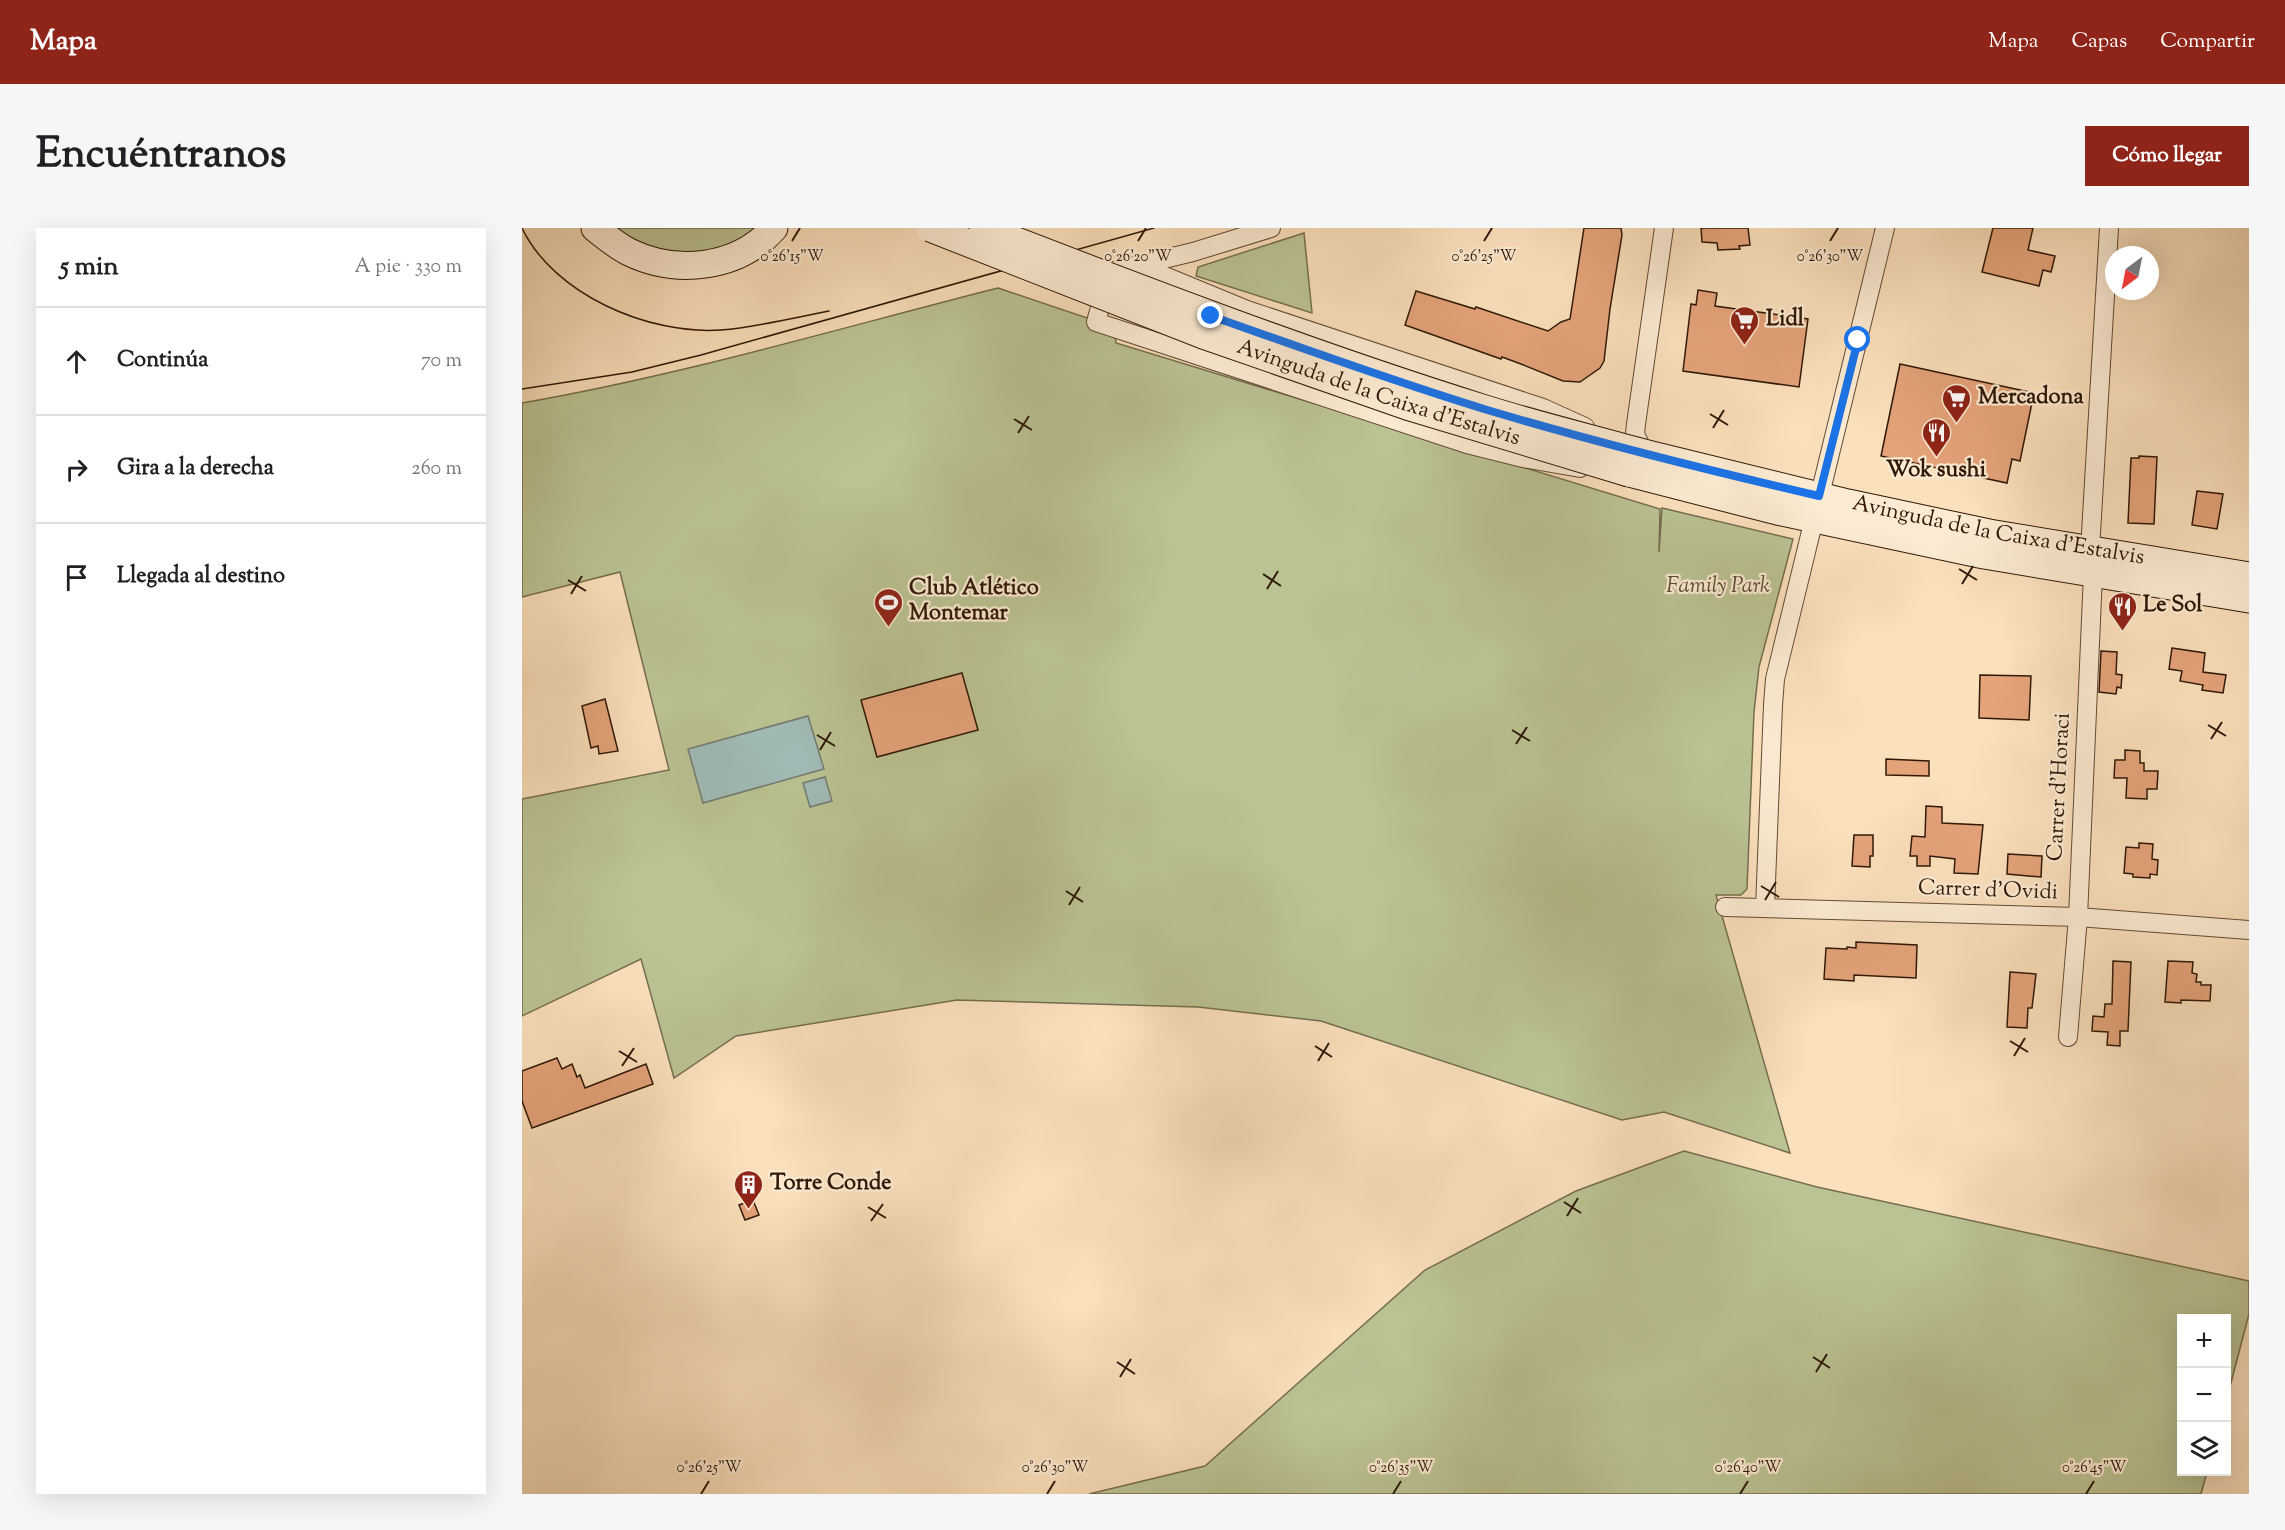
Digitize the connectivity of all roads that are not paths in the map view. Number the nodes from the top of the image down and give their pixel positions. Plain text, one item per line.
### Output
1 (595, 228) edge
2 (930, 228) edge
3 (983, 228) edge
4 (1271, 228) edge
5 (1664, 228) edge
6 (1885, 228) edge
7 (2109, 228) edge
8 (775, 231) edge
9 (1172, 257) junction
10 (1138, 265) junction
11 (1170, 279) junction
12 (1636, 463) junction
13 (1817, 508) junction
14 (2091, 562) junction
15 (2249, 576) edge
16 (2249, 599) edge
17 (1725, 907) dead end
18 (1765, 908) junction
19 (2078, 917) junction
20 (2249, 930) edge
21 (2068, 1037) dead end

1 - 8 main road
2 - 12 main road, Avinguda de la Caixa d'Estalvis, bridge
3 - 12 main road, Avinguda de la Caixa d'Estalvis, bridge
4 - 9 street
5 - 12 street
6 - 13 street
7 - 14 street, Carrer d'Horaci
9 - 10 street
9 - 11 street
10 - 11 street, Avinguda de la Caixa d'Estalvis
10 - 12 street, Avinguda de la Caixa d'Estalvis
11 - 12 street, Avinguda de la Caixa d'Estalvis
12 - 13 main road, Avinguda de la Caixa d'Estalvis
13 - 14 main road, Avinguda de la Caixa d'Estalvis
13 - 18 street
14 - 15 main road, Avinguda de la Caixa d'Estalvis
14 - 16 main road, Avinguda de la Caixa d'Estalvis
14 - 19 street, Carrer d'Horaci
17 - 18 street, Carrer d'Ovidi
18 - 19 street, Carrer d'Ovidi
19 - 20 street, Carrer d'Ovidi
19 - 21 street, Carrer d'Horaci

